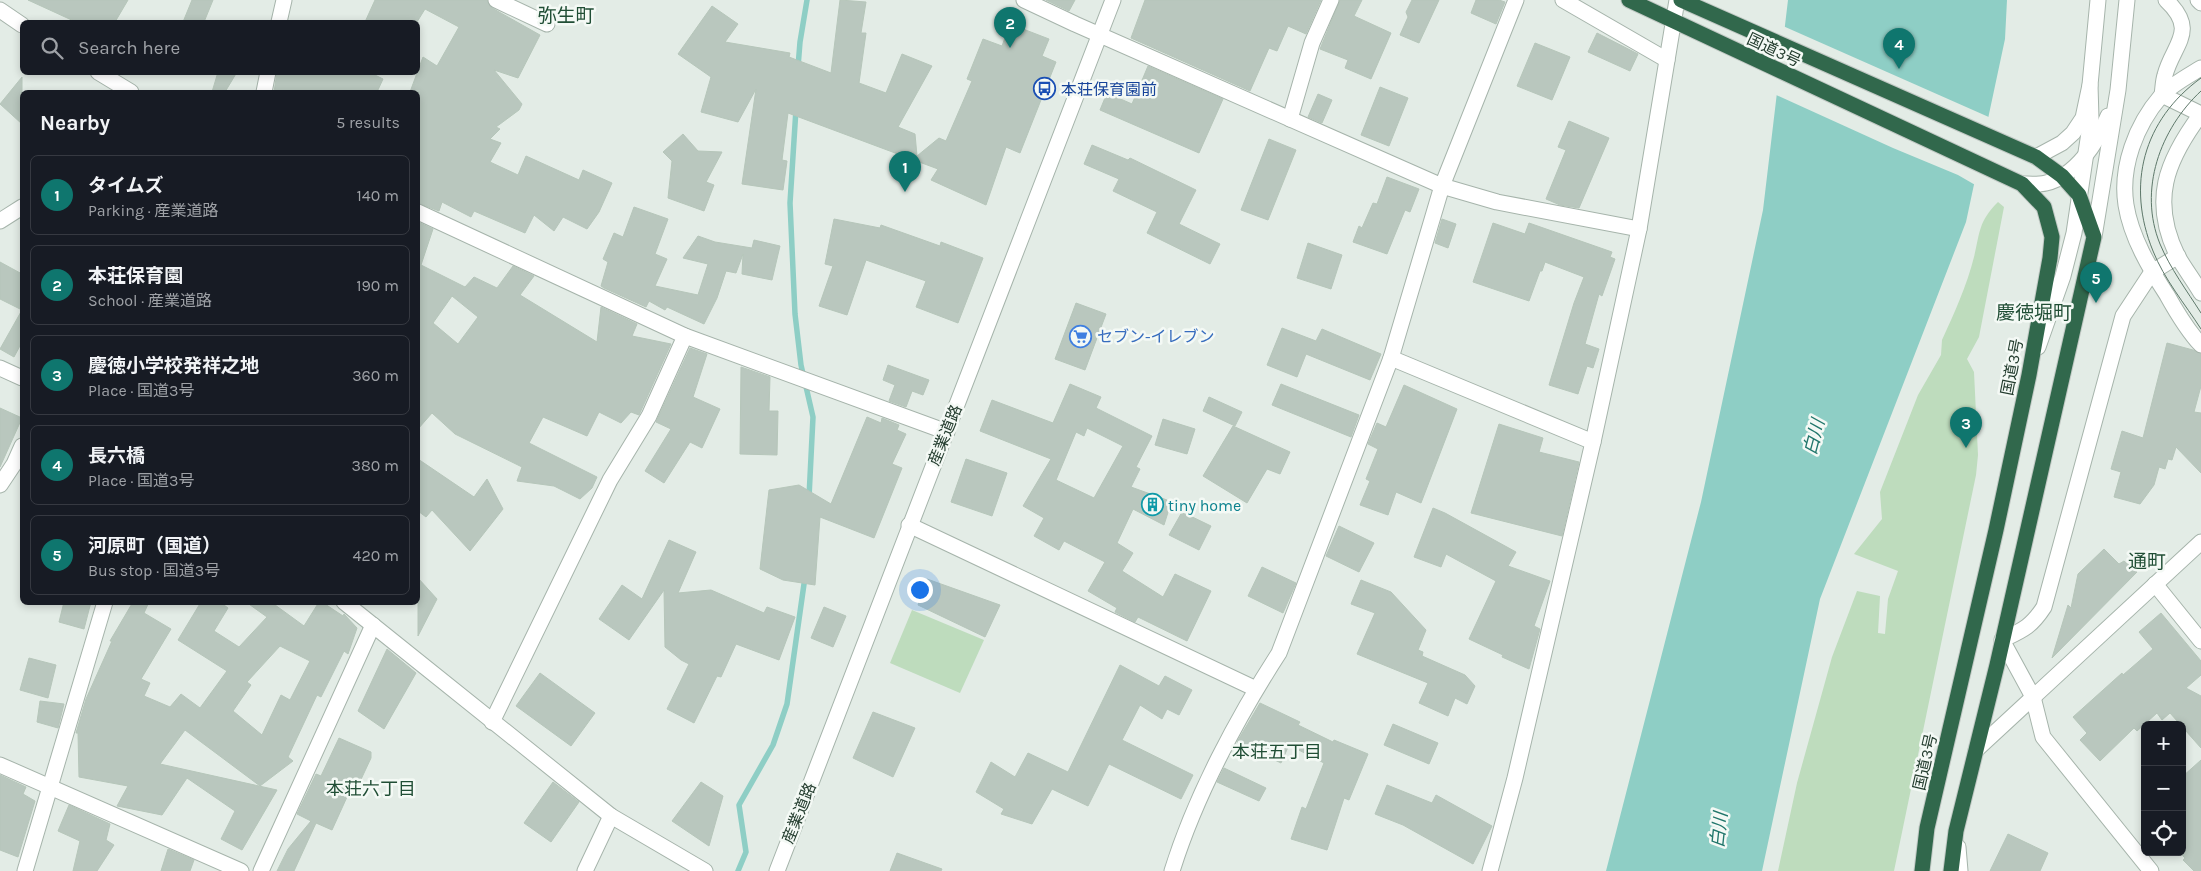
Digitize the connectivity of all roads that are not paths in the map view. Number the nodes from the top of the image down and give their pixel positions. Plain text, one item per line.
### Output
1 (284, 0) edge
2 (496, 0) edge
3 (1024, 0) edge
4 (1113, 0) edge
5 (1331, 0) edge
6 (1516, 0) edge
7 (1563, 0) edge
8 (1629, 0) edge
9 (1677, 0) edge
10 (1681, 0) edge
11 (2098, 0) edge
12 (2127, 0) edge
13 (2166, 0) edge
14 (2198, 0) edge
15 (2201, 3) edge
16 (0, 10) edge
17 (279, 20) edge
18 (1673, 22) junction
19 (20, 24) edge
20 (547, 24) dead end
21 (1099, 35) junction
22 (1667, 60) junction
23 (2201, 68) edge
24 (103, 75) edge
25 (267, 75) edge
26 (2090, 85) junction
27 (129, 90) edge
28 (264, 90) edge
29 (2118, 90) junction
30 (2162, 95) junction
31 (2201, 114) edge
32 (1290, 119) junction
33 (2085, 154) junction
34 (2036, 157) junction
35 (2062, 176) junction
36 (1442, 186) junction
37 (2029, 186) junction
38 (2079, 195) junction
39 (20, 209) edge
40 (420, 213) edge
41 (0, 221) edge
42 (1639, 229) junction
43 (2094, 237) junction
44 (2178, 256) junction
45 (2152, 272) junction
46 (2201, 293) edge
47 (685, 336) junction
48 (2201, 345) edge
49 (1391, 358) junction
50 (0, 368) edge
51 (2029, 375) junction
52 (20, 377) edge
53 (947, 432) junction
54 (1593, 442) junction
55 (20, 450) edge
56 (0, 486) edge
57 (909, 525) junction
58 (2201, 542) edge
59 (2155, 584) junction
60 (104, 605) edge
61 (348, 605) edge
62 (373, 625) junction
63 (2002, 640) junction
64 (2201, 641) edge
65 (1256, 689) junction
66 (2033, 697) junction
67 (492, 722) junction
68 (1976, 750) junction
69 (0, 764) edge
70 (50, 786) junction
71 (611, 816) junction
72 (1956, 831) junction
73 (25, 871) edge
74 (241, 871) edge
75 (261, 871) edge
76 (585, 871) edge
77 (705, 871) edge
78 (777, 871) edge
79 (1172, 871) edge
80 (1490, 871) edge
81 (1922, 871) edge
82 (1951, 871) edge
83 (1960, 871) edge
84 (2151, 871) edge

1 - 17 street
2 - 20 street
3 - 21 street
4 - 21 street, 産業道路
5 - 32 street
6 - 36 street
7 - 22 street
8 - 18 highway, 国道3号
9 - 18 street
10 - 34 highway, 国道3号
11 - 26 street
12 - 29 street
13 - 30 street
14 - 15 street
16 - 19 street
18 - 22 street
18 - 37 highway, 国道3号
21 - 32 street
21 - 53 street, 産業道路
22 - 42 street
23 - 30 street
24 - 27 street
25 - 28 street
26 - 33 street
26 - 34 street
29 - 33 street
29 - 43 street
30 - 31 street
30 - 45 street
31 - 44 street
32 - 36 street
33 - 35 street
33 - 38 street
34 - 35 highway, 国道3号
35 - 37 street
35 - 38 highway, 国道3号
36 - 42 street
36 - 49 street
37 - 51 highway, 国道3号
38 - 43 highway, 国道3号
38 - 51 street
39 - 41 street
40 - 47 street
42 - 54 street
43 - 63 highway
44 - 45 street
44 - 46 street
45 - 48 street
45 - 63 street
47 - 53 street
47 - 67 street
49 - 54 street
49 - 65 street
50 - 52 street
51 - 81 highway, 国道3号
53 - 57 street, 産業道路
54 - 80 street
55 - 56 street
57 - 65 street
57 - 78 street, 産業道路
58 - 59 street
59 - 64 street
59 - 66 street
60 - 70 street
61 - 62 street
62 - 67 street
62 - 75 street
63 - 66 street
63 - 68 highway
65 - 79 street
66 - 68 street
66 - 84 street
67 - 71 street
68 - 72 highway
69 - 70 street
70 - 73 street
70 - 74 street
71 - 76 street
71 - 77 street
72 - 82 highway
72 - 83 street

